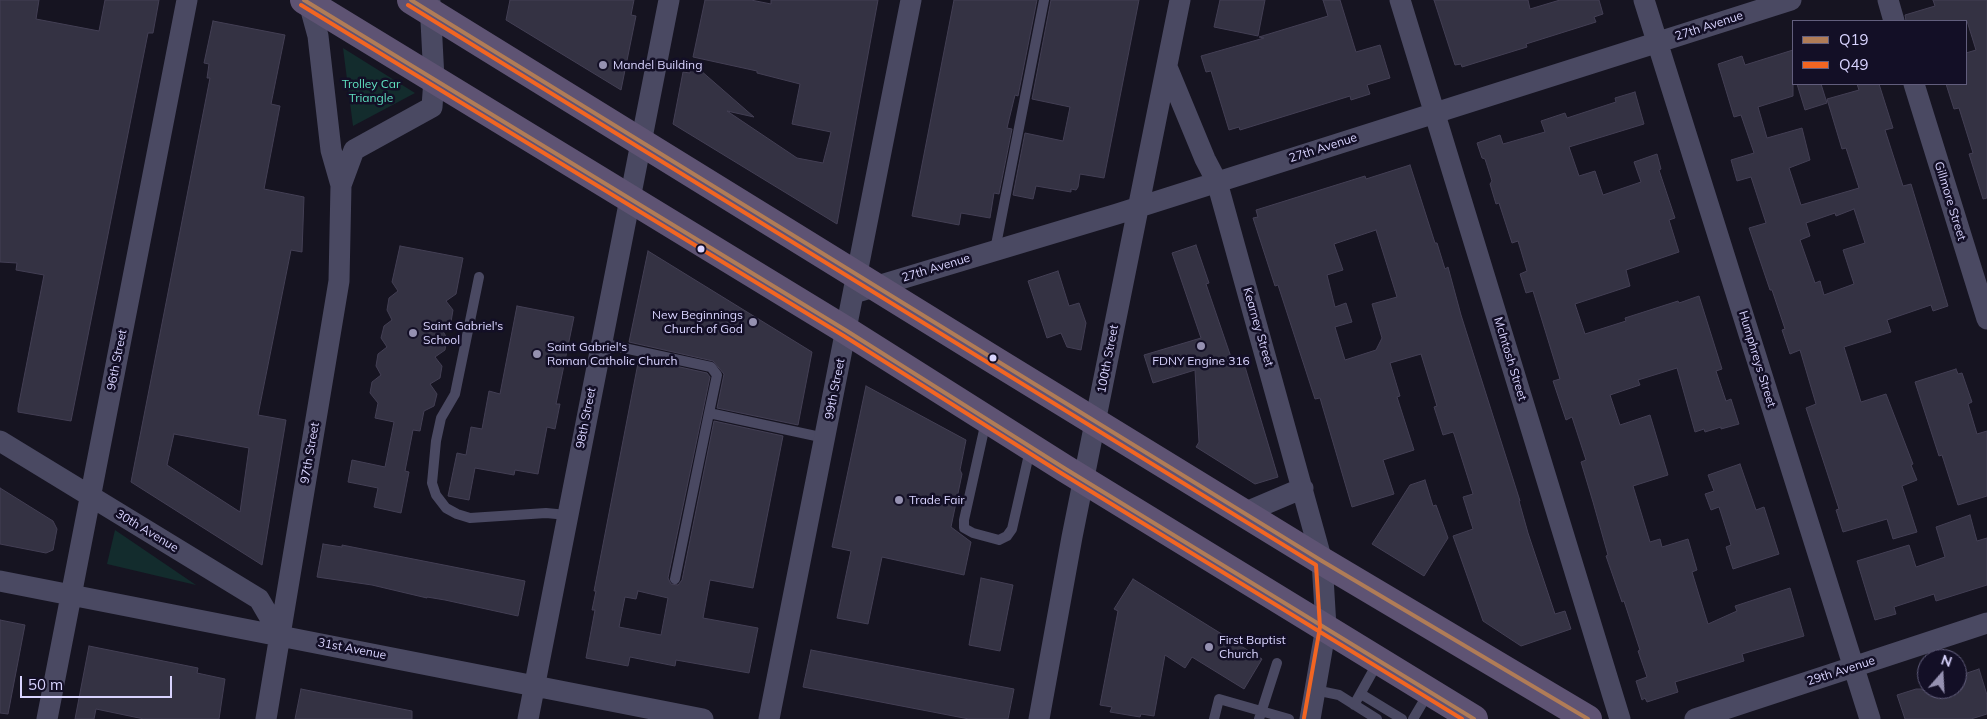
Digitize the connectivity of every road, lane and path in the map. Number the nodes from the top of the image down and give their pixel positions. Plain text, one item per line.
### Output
1 (187, 0) edge
2 (668, 0) edge
3 (911, 0) edge
4 (1044, 0) edge
5 (1180, 0) edge
6 (1400, 0) edge
7 (1644, 0) edge
8 (1791, 0) edge
9 (1888, 0) edge
10 (307, 2) edge
11 (1768, 4) edge
12 (424, 5) edge
13 (1894, 20) edge
14 (1658, 42) junction
15 (1167, 67) junction
16 (434, 79) junction
17 (1914, 85) edge
18 (1435, 113) junction
19 (641, 142) junction
20 (1217, 182) junction
21 (341, 185) junction
22 (630, 198) junction
23 (1139, 207) junction
24 (995, 250) junction
25 (479, 277) dead end
26 (862, 285) junction
27 (1987, 319) edge
28 (847, 331) junction
29 (601, 343) junction
30 (709, 413) junction
31 (986, 420) junction
32 (1095, 422) junction
33 (825, 438) junction
34 (0, 441) edge
35 (1031, 447) junction
36 (1084, 480) junction
37 (1303, 488) junction
38 (90, 496) junction
39 (1244, 513) junction
40 (567, 515) junction
41 (1322, 561) junction
42 (675, 579) dead end
43 (0, 581) edge
44 (71, 595) junction
45 (1987, 623) edge
46 (1326, 628) junction
47 (280, 635) junction
48 (1379, 661) junction
49 (1277, 664) dead end
50 (1854, 666) junction
51 (534, 686) junction
52 (1315, 690) junction
53 (1429, 692) junction
54 (1361, 694) junction
55 (1354, 705) junction
56 (1260, 715) edge
57 (47, 719) edge
58 (266, 719) edge
59 (528, 719) edge
60 (703, 719) edge
61 (769, 719) edge
62 (1039, 719) edge
63 (1214, 719) edge
64 (1289, 719) edge
65 (1310, 719) edge
66 (1377, 719) edge
67 (1402, 719) edge
68 (1412, 719) edge
69 (1474, 719) edge
70 (1588, 719) edge
71 (1620, 719) edge
72 (1695, 719) edge
73 (1870, 719) edge

1 - 38 street, 96th Street
2 - 19 street, 98th Street
3 - 26 street, 99th Street
4 - 24 lane
5 - 15 street, 100th Street
6 - 18 street, McIntosh Street
7 - 14 street, Humphreys Street
8 - 11 street, 27th Avenue
9 - 13 street
10 - 16 main road
10 - 21 street, 97th Street
11 - 14 street, 27th Avenue
12 - 16 street, 97th Street
12 - 19 main road
14 - 18 street, 27th Avenue
14 - 50 street, Humphreys Street
15 - 20 street, Kearney Street
15 - 23 street, 100th Street
16 - 21 street, 97th Street
16 - 22 main road
17 - 27 street, Gillmore Street
18 - 20 street, 27th Avenue
18 - 71 street, McIntosh Street
19 - 22 street, 98th Street
19 - 26 main road
20 - 23 street, 27th Avenue
20 - 37 street, Kearney Street
21 - 47 street, 97th Street
22 - 28 main road
22 - 29 street, 98th Street
23 - 24 street, 27th Avenue
23 - 32 street, 100th Street
24 - 26 street, 27th Avenue
25 - 40 lane
26 - 28 street, 99th Street
26 - 32 main road
28 - 31 main road
28 - 33 street, 99th Street
29 - 30 lane
29 - 40 street, 98th Street
30 - 33 lane
30 - 42 lane
31 - 35 main road
31 - 35 lane
32 - 36 street, 100th Street
32 - 39 main road
33 - 61 street, 99th Street
34 - 38 street, 30th Avenue
35 - 36 main road
36 - 46 main road
36 - 62 street, 100th Street
37 - 39 street
37 - 41 street, Kearney Street
38 - 44 street, 96th Street
38 - 47 street, 30th Avenue
39 - 41 main road
40 - 51 street, 98th Street
41 - 46 street, Kearney Street
41 - 70 main road
43 - 44 street, 31st Avenue
44 - 47 street, 31st Avenue
44 - 57 street, 96th Street
45 - 50 street, 29th Avenue
46 - 48 main road
46 - 52 street, Kearney Street
47 - 51 street, 31st Avenue
47 - 58 street, 97th Street
48 - 53 main road
48 - 54 lane
49 - 56 lane
50 - 72 street, 29th Avenue
50 - 73 street, Humphreys Street
51 - 59 street, 98th Street
51 - 60 street, 31st Avenue
52 - 55 lane
52 - 65 street, Kearney Street
53 - 68 lane
53 - 69 main road
54 - 55 lane
54 - 67 lane
55 - 66 lane
56 - 63 lane
56 - 64 lane

